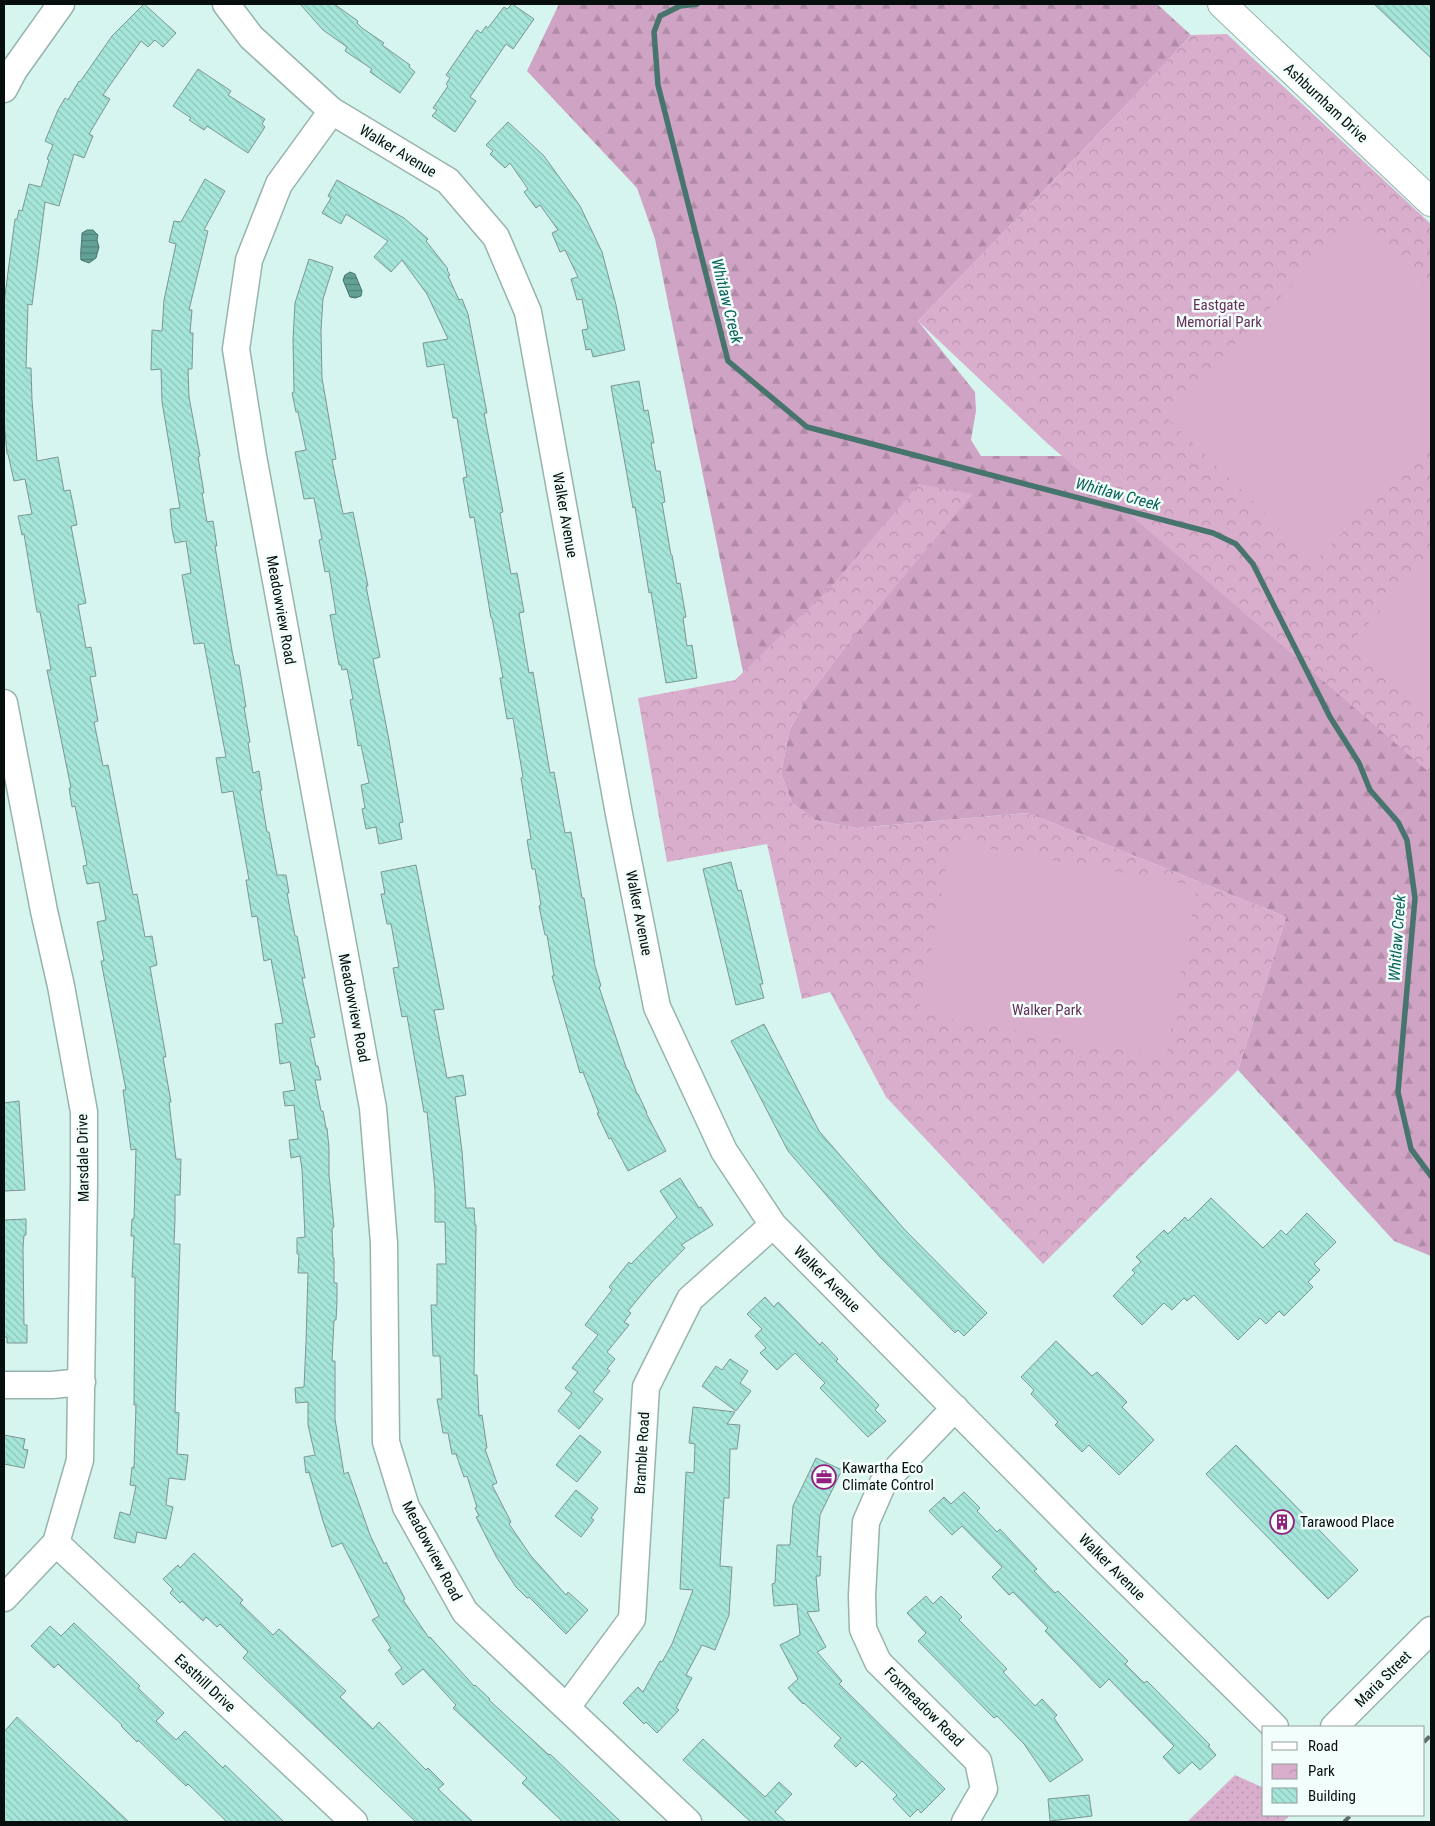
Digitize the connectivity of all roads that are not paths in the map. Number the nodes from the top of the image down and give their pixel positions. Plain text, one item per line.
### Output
1 (61, 4) edge
2 (226, 4) edge
3 (1222, 4) edge
4 (4, 89) edge
5 (332, 111) junction
6 (1431, 202) edge
7 (4, 708) edge
8 (773, 1225) junction
9 (82, 1382) junction
10 (4, 1385) edge
11 (955, 1408) junction
12 (56, 1543) junction
13 (4, 1598) edge
14 (1431, 1630) edge
15 (567, 1707) junction
16 (1274, 1726) edge
17 (1335, 1726) edge
18 (354, 1822) edge
19 (688, 1822) edge
20 (965, 1822) edge

1 - 4 street
2 - 5 street, Walker Avenue
3 - 6 main road, Ashburnham Drive
5 - 8 street, Walker Avenue
5 - 15 street, Meadowview Road
7 - 9 street, Marsdale Drive
8 - 11 street, Walker Avenue
8 - 15 street, Bramble Road
9 - 10 street
9 - 12 street, Marsdale Drive
11 - 16 street, Walker Avenue
11 - 20 street, Foxmeadow Road
12 - 13 street, Marsdale Drive
12 - 18 street, Easthill Drive
14 - 17 street, Maria Street
15 - 19 street, Meadowview Road

